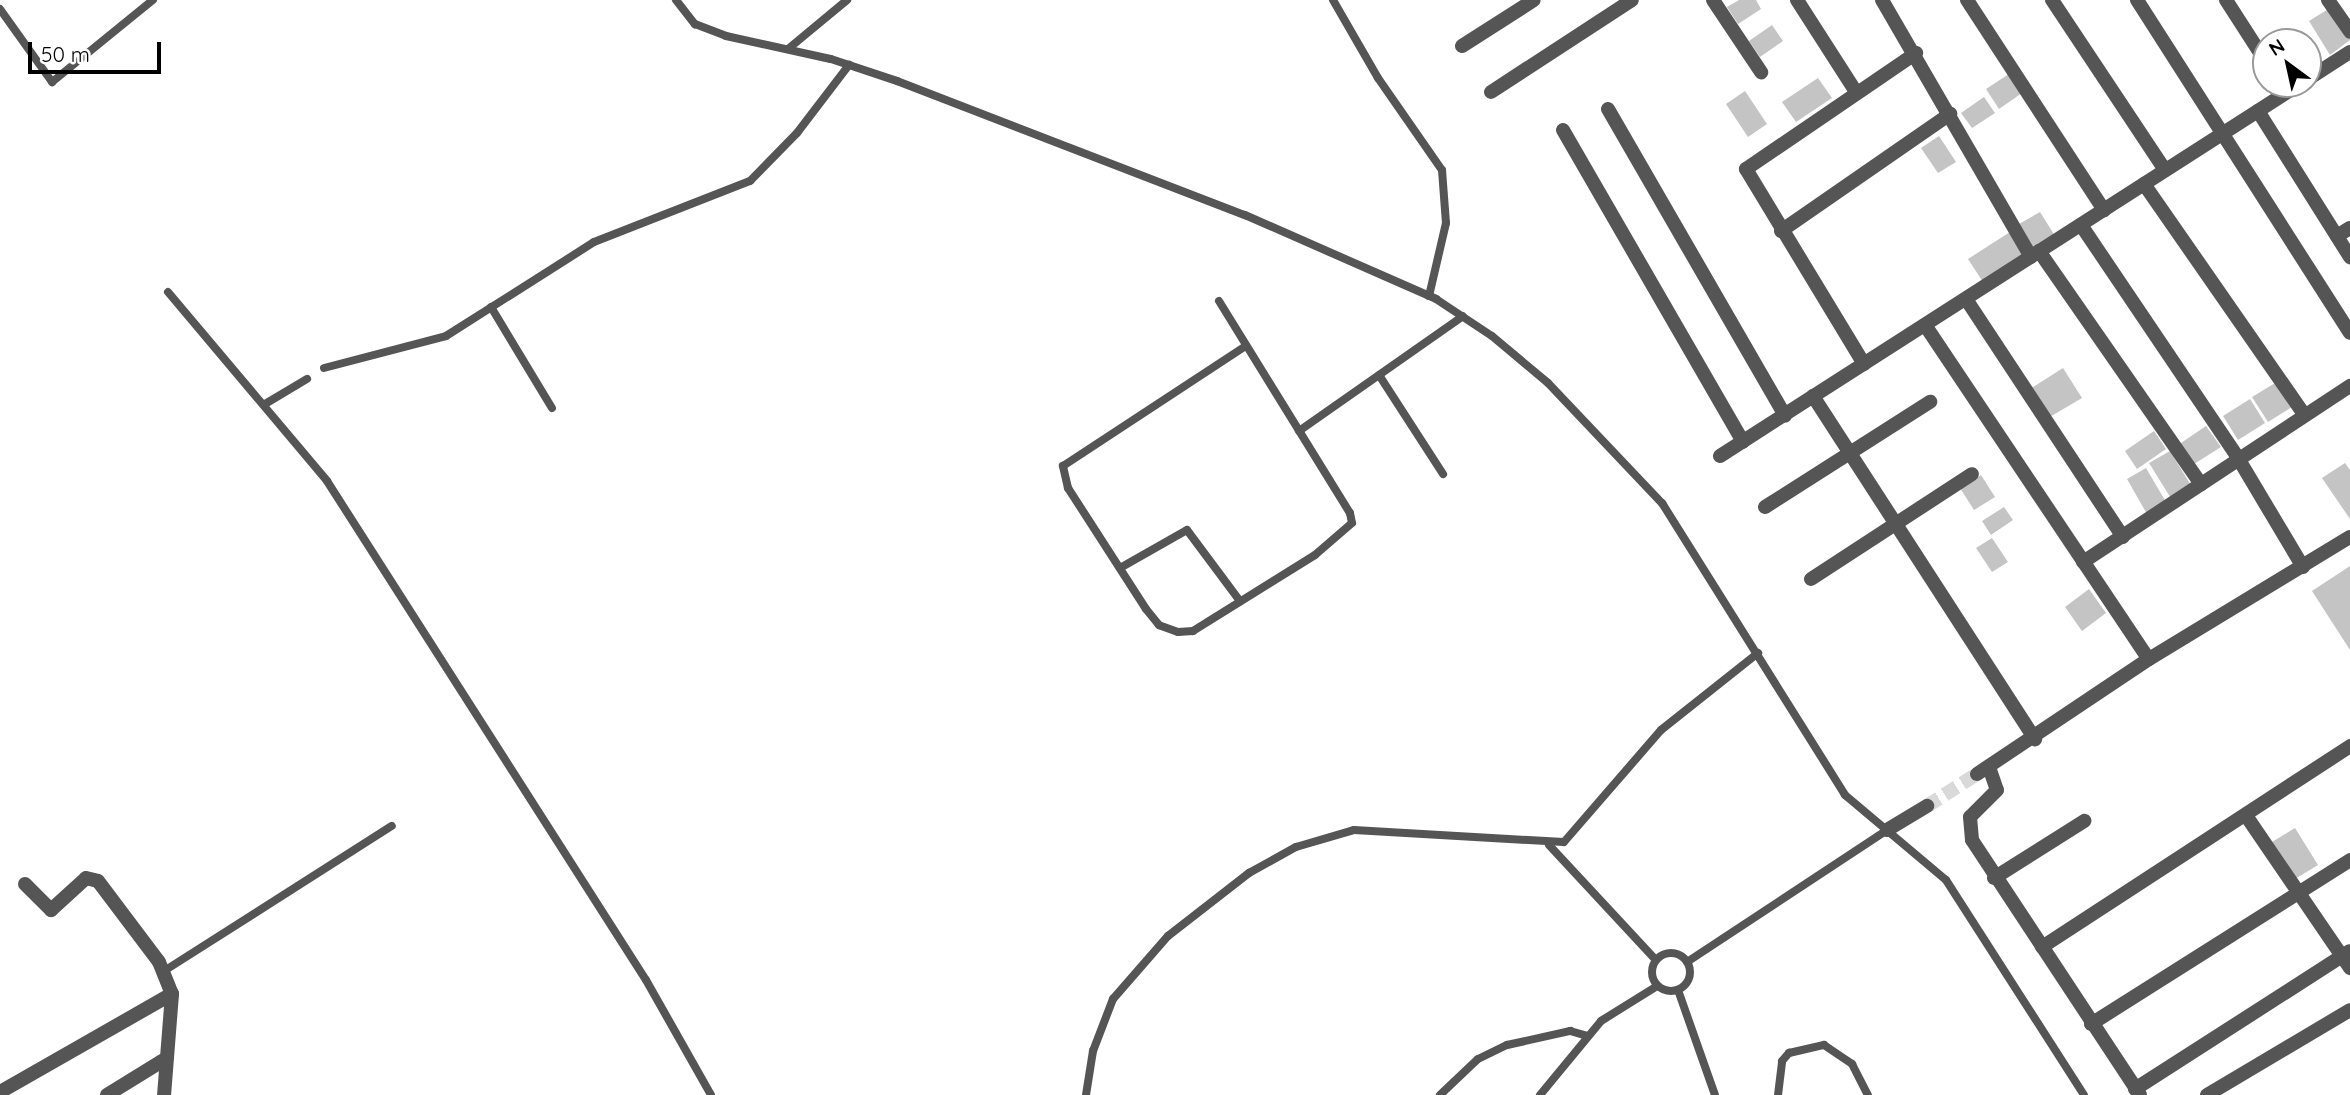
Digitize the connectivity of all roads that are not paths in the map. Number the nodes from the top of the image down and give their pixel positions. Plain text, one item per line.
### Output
1 (153, 0) edge
2 (676, 0) edge
3 (847, 0) edge
4 (1333, 0) edge
5 (1534, 0) edge
6 (1632, 0) edge
7 (1713, 0) edge
8 (1797, 0) edge
9 (1882, 0) edge
10 (1967, 0) edge
11 (2052, 0) edge
12 (2137, 0) edge
13 (2227, 0) edge
14 (2328, 0) edge
15 (0, 9) edge
16 (2350, 32) edge
17 (2252, 40) edge
18 (1462, 46) dead end
19 (788, 50) junction
20 (2350, 52) edge
21 (1916, 53) junction
22 (849, 65) junction
23 (2322, 70) edge
24 (1761, 72) dead end
25 (1492, 92) dead end
26 (1856, 92) junction
27 (2273, 98) edge
28 (1608, 109) dead end
29 (2258, 111) junction
30 (1950, 114) junction
31 (1563, 130) dead end
32 (2221, 135) junction
33 (2165, 170) junction
34 (2144, 184) junction
35 (2104, 210) junction
36 (2081, 225) junction
37 (2350, 228) edge
38 (1781, 231) junction
39 (2337, 236) junction
40 (2035, 254) junction
41 (2350, 257) edge
42 (167, 292) dead end
43 (1429, 296) junction
44 (1966, 299) junction
45 (1219, 301) dead end
46 (491, 307) junction
47 (1464, 316) junction
48 (1925, 325) junction
49 (2350, 333) edge
50 (1246, 346) junction
51 (1864, 363) junction
52 (324, 368) dead end
53 (1379, 375) junction
54 (307, 379) dead end
55 (2350, 386) edge
56 (1813, 396) junction
57 (1930, 402) dead end
58 (265, 404) junction
59 (552, 408) dead end
60 (2304, 414) junction
61 (1785, 415) junction
62 (1299, 431) junction
63 (1743, 442) junction
64 (1850, 454) junction
65 (1720, 456) dead end
66 (2238, 458) junction
67 (1443, 474) dead end
68 (1972, 474) dead end
69 (2201, 484) junction
70 (1765, 507) dead end
71 (1898, 527) junction
72 (2123, 537) junction
73 (2350, 537) edge
74 (2083, 562) junction
75 (2303, 567) junction
76 (1120, 568) junction
77 (1811, 579) dead end
78 (1240, 601) junction
79 (1758, 653) junction
80 (2148, 659) junction
81 (2035, 739) junction
82 (2350, 747) edge
83 (1927, 806) tunnel mouth
84 (2248, 817) junction
85 (2084, 821) dead end
86 (392, 825) dead end
87 (1887, 830) junction
88 (1549, 845) junction
89 (2350, 860) edge
90 (1994, 878) junction
91 (25, 884) dead end
92 (2298, 893) junction
93 (2042, 947) junction
94 (2347, 958) edge
95 (1656, 960) junction
96 (1687, 962) junction
97 (164, 971) junction
98 (1657, 985) junction
99 (1678, 990) junction
100 (172, 994) junction
101 (2350, 1010) edge
102 (2091, 1024) junction
103 (1587, 1036) junction
104 (167, 1058) junction
105 (0, 1092) edge
106 (2138, 1092) edge
107 (107, 1095) edge
108 (164, 1095) edge
109 (711, 1095) edge
110 (1086, 1095) edge
111 (1440, 1095) edge
112 (1540, 1095) edge
113 (1715, 1095) edge
114 (1778, 1095) edge
115 (1868, 1095) edge
116 (2084, 1095) edge
117 (2207, 1095) edge

1 - 15 lane
2 - 19 lane
3 - 19 lane
4 - 43 lane
5 - 18 street
6 - 25 street
7 - 24 street
8 - 26 street
9 - 21 street
10 - 35 street
11 - 33 street
12 - 32 street
13 - 17 street
14 - 16 street
19 - 22 lane
20 - 23 street
21 - 26 street
21 - 30 street
22 - 43 lane
22 - 46 lane
26 - 38 street
27 - 29 street
28 - 61 street
29 - 32 street
29 - 39 street
30 - 38 street
30 - 40 street
31 - 63 street
32 - 33 street
32 - 49 street
33 - 34 street
34 - 35 street
34 - 60 street
35 - 36 street
36 - 40 street
36 - 66 street
37 - 39 street
38 - 51 street
39 - 41 street
40 - 44 street
40 - 69 street
42 - 58 lane
43 - 47 lane
44 - 48 street
44 - 72 street
45 - 50 lane
46 - 52 lane
46 - 59 lane
47 - 53 lane
47 - 79 lane
48 - 51 street
48 - 74 street
50 - 62 lane
50 - 76 lane
51 - 56 street
53 - 62 lane
53 - 67 lane
54 - 58 lane
55 - 60 street
56 - 61 street
56 - 64 street
57 - 64 street
58 - 109 lane
60 - 66 street
61 - 63 street
62 - 78 lane
63 - 65 street
64 - 70 street
64 - 71 street
66 - 69 street
66 - 75 street
68 - 71 street
69 - 72 street
71 - 77 street
71 - 81 street
72 - 74 street
73 - 75 street
74 - 80 street
75 - 80 street
76 - 78 lane
76 - 78 lane
79 - 87 lane
79 - 88 lane
80 - 81 street
81 - 90 street
82 - 84 street
83 - 87 street
84 - 92 street
84 - 93 street
85 - 90 street
86 - 97 lane
87 - 96 lane
87 - 116 lane
88 - 95 lane
88 - 110 lane
89 - 92 street
90 - 93 street
91 - 97 street
92 - 94 street
92 - 102 street
93 - 102 street
94 - 106 street
95 - 96 lane
95 - 98 lane
96 - 99 lane
97 - 100 street
98 - 99 lane
98 - 103 lane
99 - 113 lane
100 - 104 street
100 - 105 street
101 - 117 street
102 - 106 street
103 - 111 lane
103 - 112 lane
104 - 107 street
104 - 108 street
114 - 115 lane

